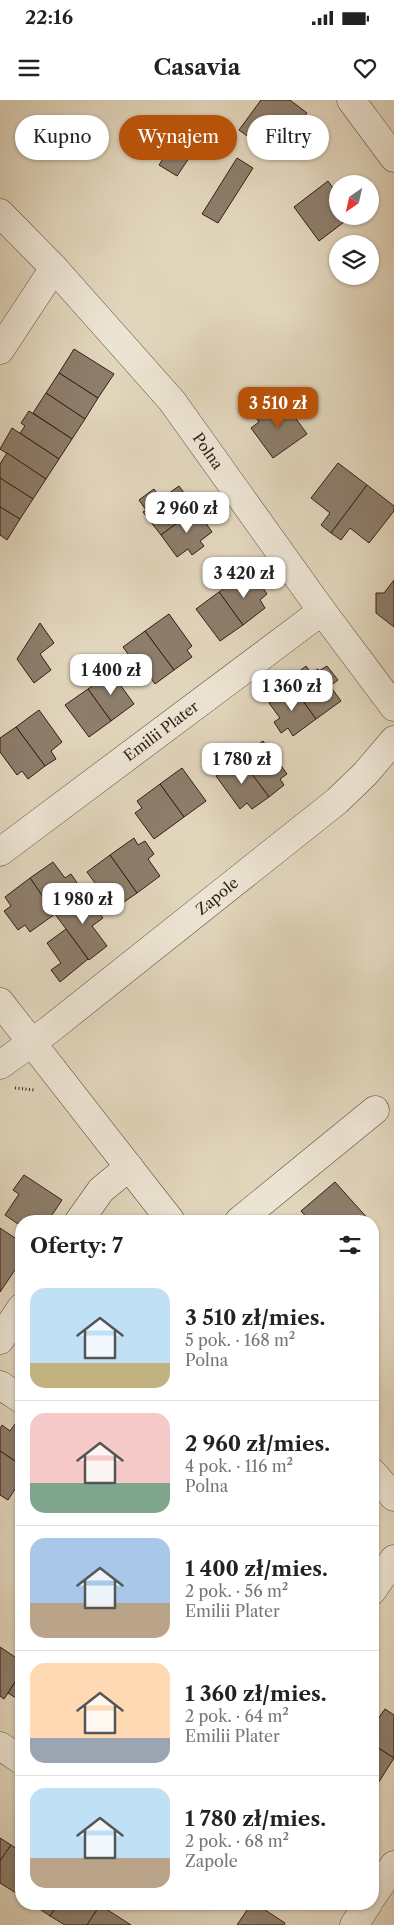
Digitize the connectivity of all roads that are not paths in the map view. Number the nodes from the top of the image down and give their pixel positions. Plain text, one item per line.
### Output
1 (351, 100) edge
2 (394, 158) edge
3 (0, 213) edge
4 (54, 268) junction
5 (0, 350) edge
6 (322, 611) junction
7 (394, 707) edge
8 (394, 740) edge
9 (0, 852) edge
10 (0, 1002) edge
11 (32, 1043) junction
12 (0, 1065) edge
13 (375, 1110) dead end
14 (129, 1167) junction
15 (83, 1215) edge
16 (166, 1215) edge
17 (246, 1215) edge
18 (15, 1317) edge
19 (0, 1340) edge
20 (0, 1385) edge
21 (15, 1395) edge
22 (379, 1480) edge
23 (394, 1497) edge
24 (394, 1559) edge
25 (379, 1582) edge
26 (0, 1746) edge
27 (15, 1756) edge
28 (394, 1865) edge
29 (379, 1887) edge
30 (364, 1910) edge
31 (354, 1925) edge

1 - 2 street
3 - 4 street, Polna
4 - 5 street
4 - 6 street, Polna
6 - 7 street, Polna
6 - 9 street, Emilii Plater
8 - 11 street, Zapole
10 - 11 street
11 - 12 street, Zapole
11 - 14 street
13 - 17 street
14 - 15 street
14 - 16 street
18 - 19 street
20 - 21 street
22 - 23 street
24 - 25 street
26 - 27 street
28 - 29 street
30 - 31 street

